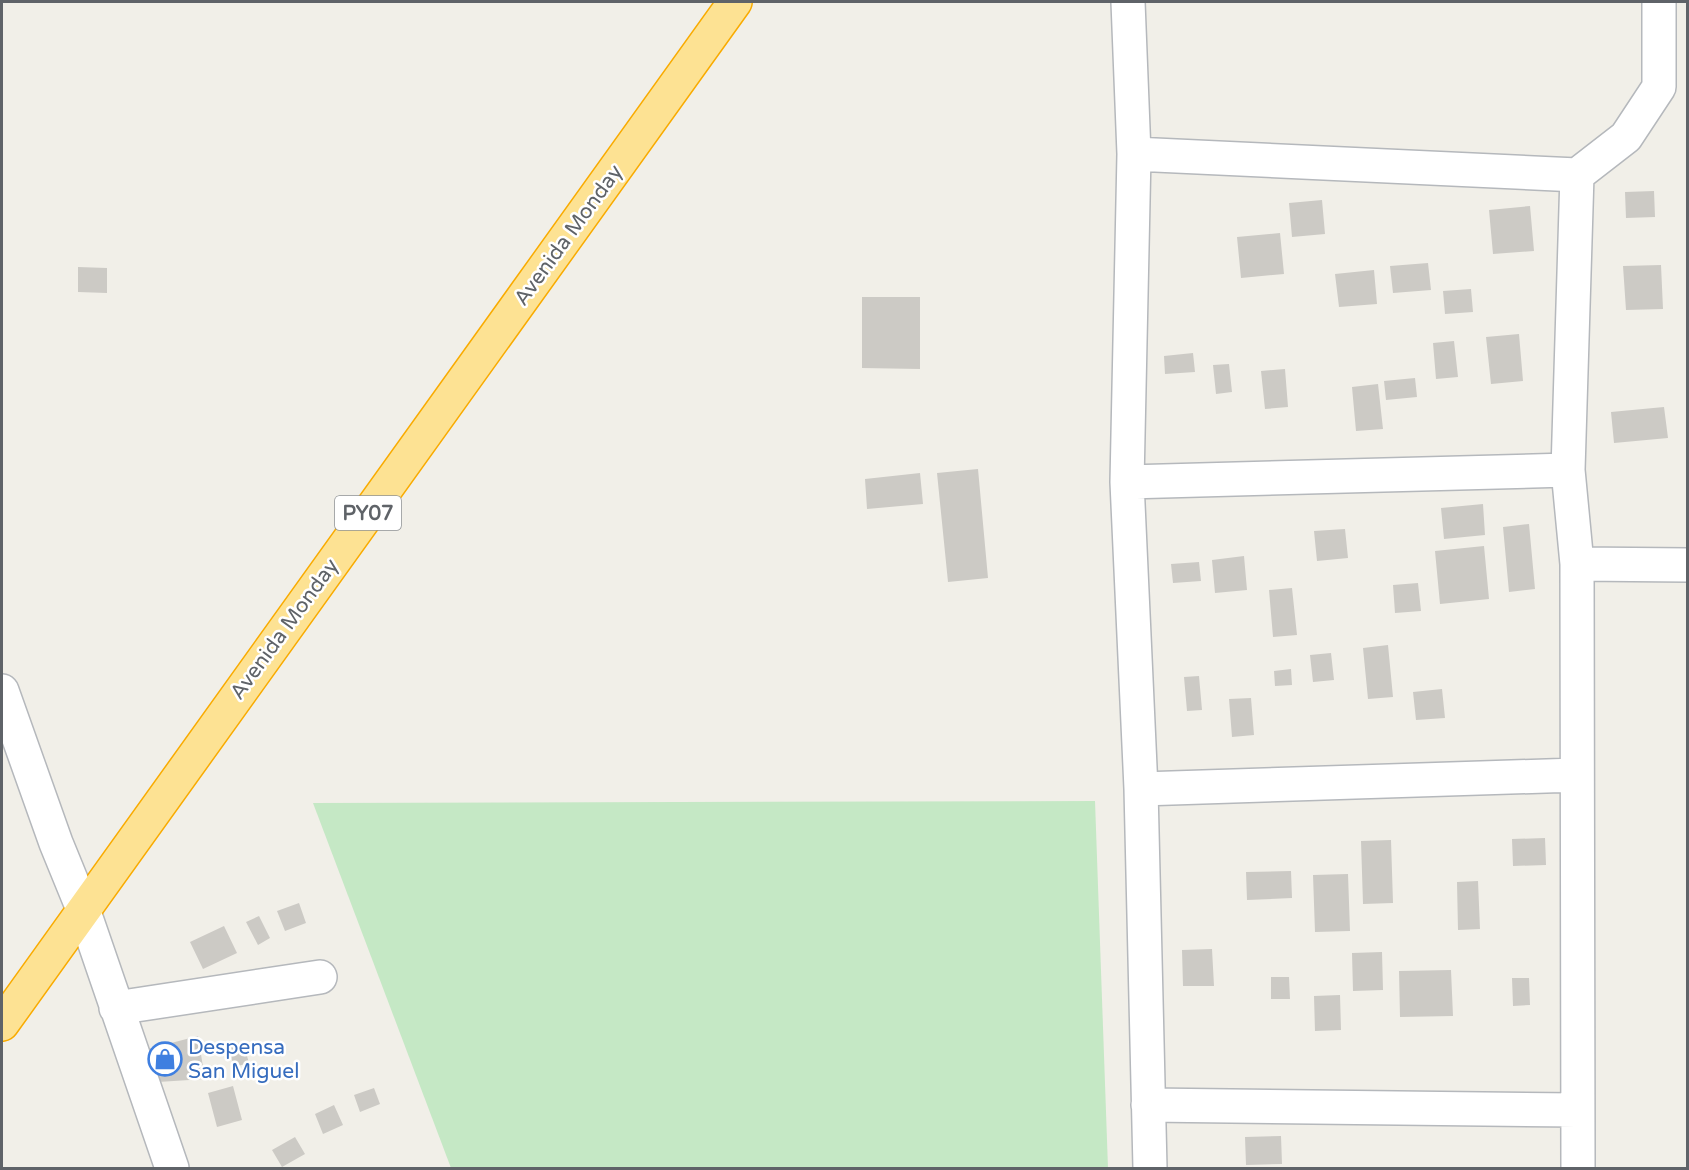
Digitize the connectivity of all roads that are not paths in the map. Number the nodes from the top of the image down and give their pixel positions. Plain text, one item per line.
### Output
1 (735, 2) edge
2 (1128, 2) edge
3 (1659, 2) edge
4 (1134, 154) junction
5 (1577, 175) junction
6 (1568, 470) junction
7 (1127, 482) junction
8 (1578, 564) junction
9 (1688, 565) edge
10 (2, 691) edge
11 (1576, 775) junction
12 (1140, 789) junction
13 (84, 909) junction
14 (320, 977) dead end
15 (116, 1008) junction
16 (2, 1024) edge
17 (1148, 1105) junction
18 (1577, 1110) junction
19 (172, 1168) edge
20 (1150, 1168) edge
21 (1578, 1168) edge

1 - 13 highway, Avenida Monday / PY07
2 - 4 street
3 - 5 street
4 - 5 street
4 - 7 street
5 - 6 street
6 - 7 street
6 - 8 street
7 - 12 street
8 - 9 street
8 - 11 street
10 - 13 street
11 - 12 street
11 - 18 street
12 - 17 street
13 - 15 street
13 - 16 highway, Avenida Monday / PY07
14 - 15 street
15 - 19 street
17 - 18 street
17 - 20 street
18 - 21 street

